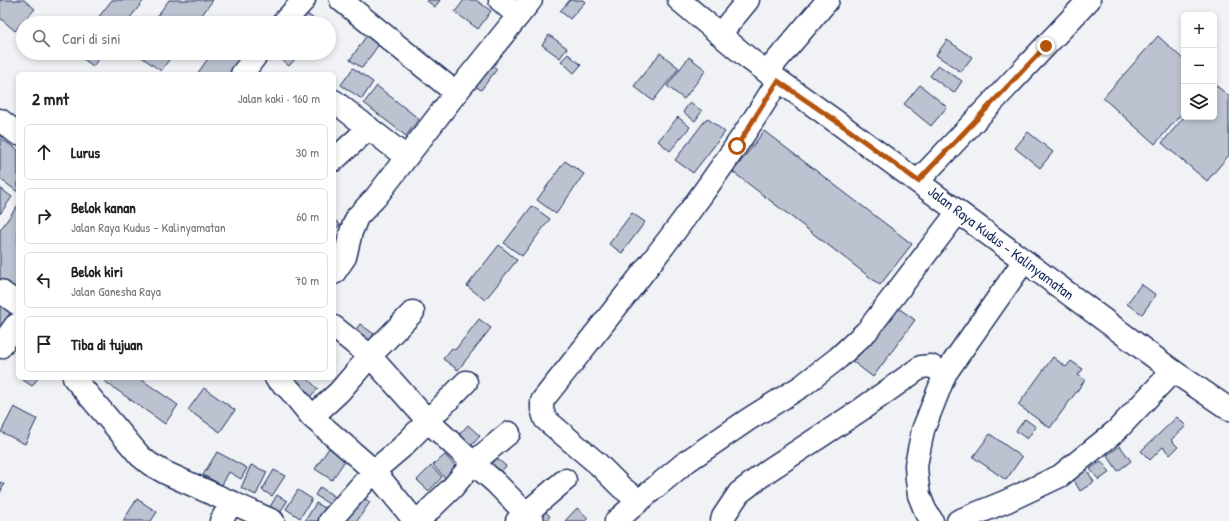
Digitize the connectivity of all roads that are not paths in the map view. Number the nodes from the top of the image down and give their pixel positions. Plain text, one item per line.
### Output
1 (304, 0) edge
2 (341, 0) edge
3 (500, 0) edge
4 (679, 0) edge
5 (748, 0) edge
6 (1089, 0) edge
7 (826, 1) edge
8 (525, 8) edge
9 (289, 16) edge
10 (720, 34) junction
11 (253, 60) edge
12 (244, 72) edge
13 (772, 77) junction
14 (456, 93) junction
15 (336, 103) edge
16 (0, 120) edge
17 (369, 128) junction
18 (16, 132) edge
19 (406, 157) junction
20 (336, 158) edge
21 (918, 181) junction
22 (958, 212) junction
23 (1024, 261) junction
24 (336, 271) edge
25 (0, 291) edge
26 (16, 303) edge
27 (413, 312) dead end
28 (16, 325) edge
29 (336, 329) edge
30 (0, 347) edge
31 (370, 356) junction
32 (1173, 371) junction
33 (945, 374) junction
34 (278, 380) edge
35 (84, 382) edge
36 (466, 382) dead end
37 (1229, 410) edge
38 (312, 417) junction
39 (428, 421) junction
40 (509, 433) dead end
41 (473, 463) junction
42 (374, 471) junction
43 (565, 480) dead end
44 (639, 501) junction
45 (232, 502) junction
46 (525, 518) edge
47 (221, 521) edge
48 (273, 521) edge
49 (330, 521) edge
50 (416, 521) edge
51 (616, 521) edge
52 (722, 521) edge
53 (932, 521) edge
54 (958, 521) edge

1 - 9 street
2 - 14 street
3 - 8 street
4 - 10 street, Jalan Raya Kudus - Kalinyamatan
5 - 10 street
6 - 21 street
7 - 13 street
8 - 14 street
10 - 13 street, Jalan Raya Kudus - Kalinyamatan
11 - 12 street
13 - 21 street, Jalan Raya Kudus - Kalinyamatan
13 - 44 street
14 - 19 street
15 - 17 street
16 - 18 street
17 - 19 street
17 - 20 street
19 - 24 street
21 - 22 street, Jalan Raya Kudus - Kalinyamatan
22 - 23 street, Jalan Raya Kudus - Kalinyamatan
22 - 44 street
23 - 32 street, Jalan Raya Kudus - Kalinyamatan
23 - 33 street
25 - 26 street
27 - 31 street
28 - 30 street
29 - 31 street
31 - 38 street
31 - 39 street
32 - 37 street, Jalan Raya Kudus - Kalinyamatan
32 - 54 street
33 - 52 street
33 - 53 street
34 - 38 street
35 - 45 street
36 - 39 street
38 - 42 street
39 - 41 street
39 - 42 street
40 - 41 street
41 - 46 street
41 - 50 street
42 - 49 street
42 - 50 street
43 - 46 street
44 - 51 street
45 - 47 street
45 - 48 street

